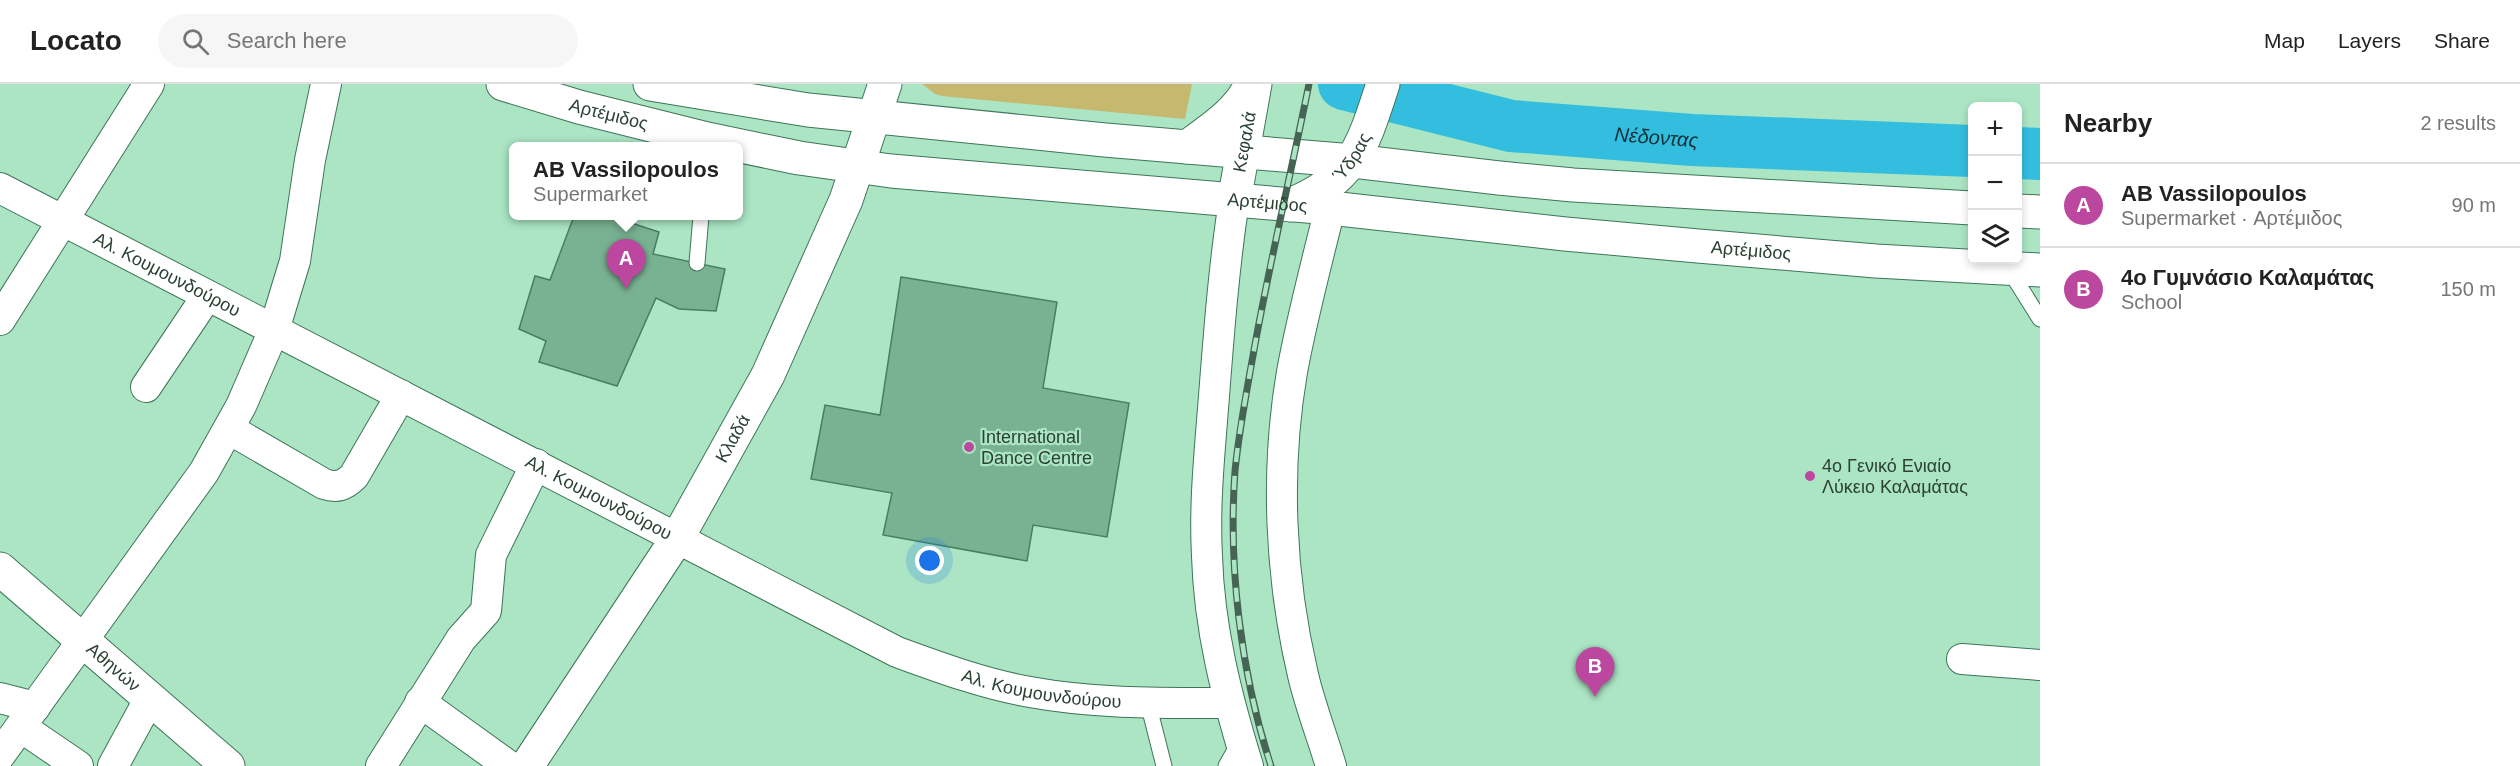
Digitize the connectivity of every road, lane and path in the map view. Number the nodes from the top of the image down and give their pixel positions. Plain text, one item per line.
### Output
1 (149, 84) edge
2 (326, 84) edge
3 (503, 84) edge
4 (650, 84) edge
5 (885, 84) edge
6 (1383, 84) edge
7 (1248, 96) edge
8 (875, 115) junction
9 (702, 142) edge
10 (1187, 147) junction
11 (743, 149) edge
12 (1359, 151) junction
13 (1243, 152) junction
14 (1302, 157) junction
15 (858, 166) junction
16 (0, 188) edge
17 (1326, 197) junction
18 (1234, 201) junction
19 (1968, 208) edge
20 (2022, 211) edge
21 (2040, 212) edge
22 (701, 220) edge
23 (62, 221) junction
24 (697, 263) dead end
25 (2008, 268) junction
26 (2040, 270) edge
27 (207, 296) junction
28 (2040, 319) edge
29 (0, 320) edge
30 (274, 330) junction
31 (146, 387) dead end
32 (401, 395) junction
33 (230, 429) junction
34 (536, 464) junction
35 (678, 537) junction
36 (0, 569) edge
37 (82, 640) junction
38 (1962, 659) dead end
39 (2040, 665) edge
40 (0, 698) edge
41 (150, 698) junction
42 (420, 702) junction
43 (1148, 703) junction
44 (1228, 703) junction
45 (28, 717) junction
46 (0, 755) edge
47 (1238, 758) edge
48 (78, 766) edge
49 (113, 766) edge
50 (228, 766) edge
51 (381, 766) edge
52 (510, 766) edge
53 (527, 766) edge
54 (1164, 766) edge
55 (1331, 766) edge

1 - 23 street
2 - 30 street
3 - 9 main road, Αρτέμιδος
4 - 8 main road
5 - 8 main road, Κλαδά
6 - 12 main road, Ύδρας
7 - 10 main road
7 - 13 main road, Κεφαλά
8 - 10 main road
8 - 15 main road, Κλαδά
10 - 13 main road
11 - 15 main road, Αρτέμιδος
12 - 14 main road
12 - 17 main road, Ύδρας
12 - 19 main road
13 - 14 main road
13 - 18 main road, Κεφαλά
14 - 17 street
15 - 18 main road, Αρτέμιδος
15 - 35 main road, Κλαδά
16 - 23 street, Αλ. Κουμουνδούρου
17 - 18 main road, Αρτέμιδος
17 - 25 main road, Αρτέμιδος
17 - 55 street
18 - 44 street
20 - 21 main road
22 - 24 lane
23 - 27 street, Αλ. Κουμουνδούρου
23 - 29 street
25 - 26 main road, Αρτέμιδος
25 - 28 lane
27 - 30 street, Αλ. Κουμουνδούρου
27 - 31 street
30 - 32 street, Αλ. Κουμουνδούρου
30 - 33 street
32 - 33 street
32 - 34 street, Αλ. Κουμουνδούρου
33 - 37 street
34 - 35 street, Αλ. Κουμουνδούρου
34 - 42 street
35 - 43 street, Αλ. Κουμουνδούρου
35 - 53 main road, Κλαδά
36 - 37 main road, Αθηνών
37 - 41 main road, Αθηνών
37 - 45 street
38 - 39 street
40 - 45 street
41 - 49 street
41 - 50 main road, Αθηνών
42 - 51 street
42 - 52 street
43 - 44 street, Αλ. Κουμουνδούρου
43 - 54 lane
44 - 47 street
45 - 46 street
45 - 48 street

